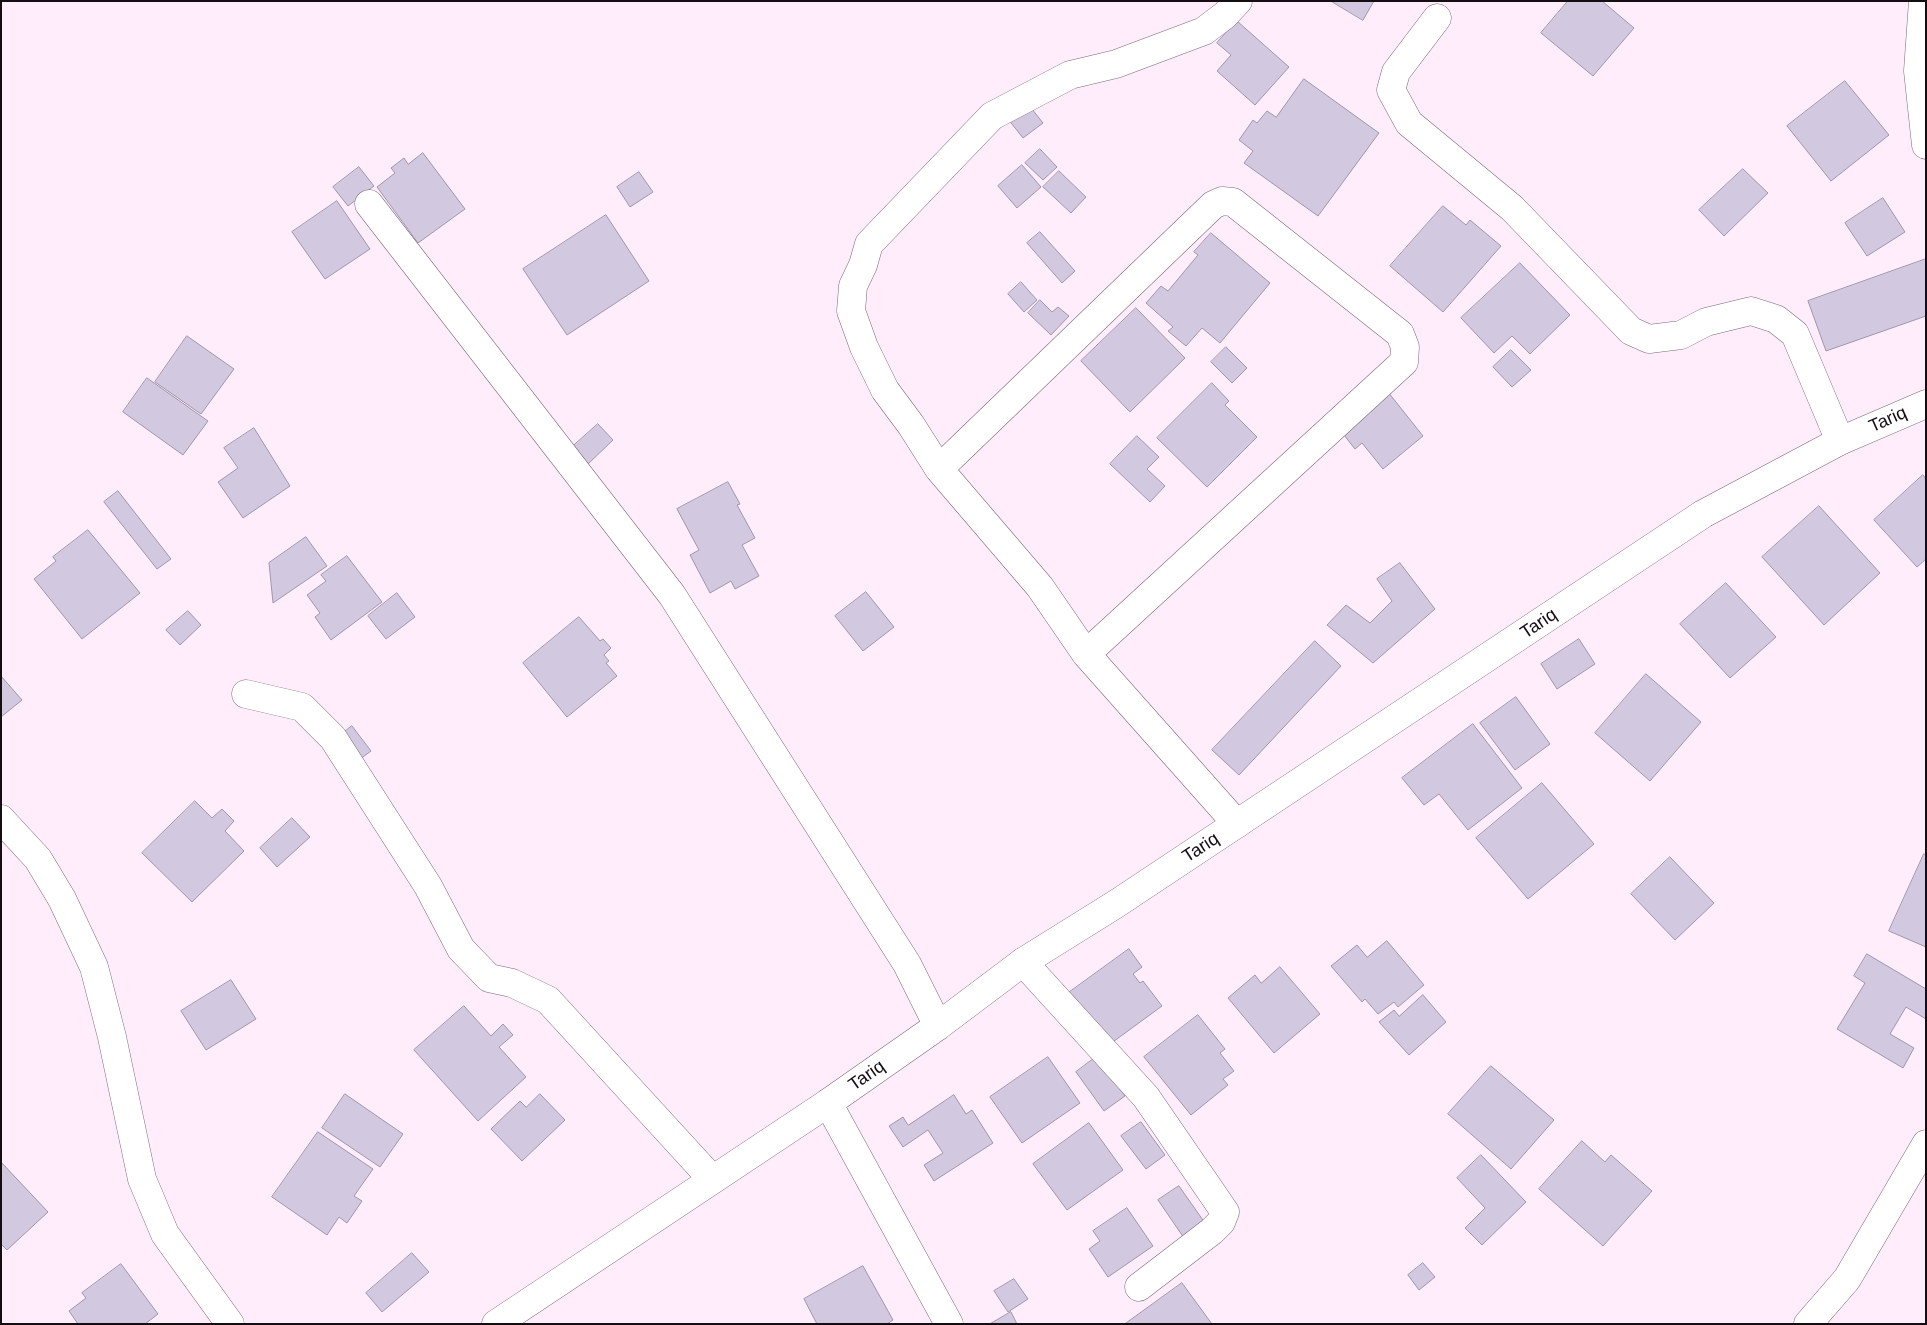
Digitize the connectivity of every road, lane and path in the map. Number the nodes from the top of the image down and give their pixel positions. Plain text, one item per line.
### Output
1 (1238, 1) edge
2 (1923, 1) edge
3 (1437, 18) dead end
4 (1926, 145) edge
5 (369, 204) dead end
6 (1926, 404) edge
7 (1840, 441) junction
8 (939, 469) junction
9 (1086, 654) junction
10 (246, 694) dead end
11 (1, 819) edge
12 (1237, 824) junction
13 (1023, 962) junction
14 (938, 1026) junction
15 (828, 1103) junction
16 (1926, 1144) edge
17 (712, 1178) junction
18 (1140, 1287) dead end
19 (230, 1324) edge
20 (496, 1324) edge
21 (949, 1324) edge
22 (1808, 1324) edge

1 - 8 street
2 - 4 street
3 - 7 street
5 - 14 street
6 - 7 street, Tariq
7 - 12 street, Tariq
8 - 9 street
8 - 9 street
9 - 12 street
10 - 17 street
11 - 19 street
12 - 13 street, Tariq
13 - 14 street, Tariq
13 - 18 street
14 - 15 street, Tariq
15 - 17 street, Tariq
15 - 21 street
16 - 22 street
17 - 20 street, Tariq

